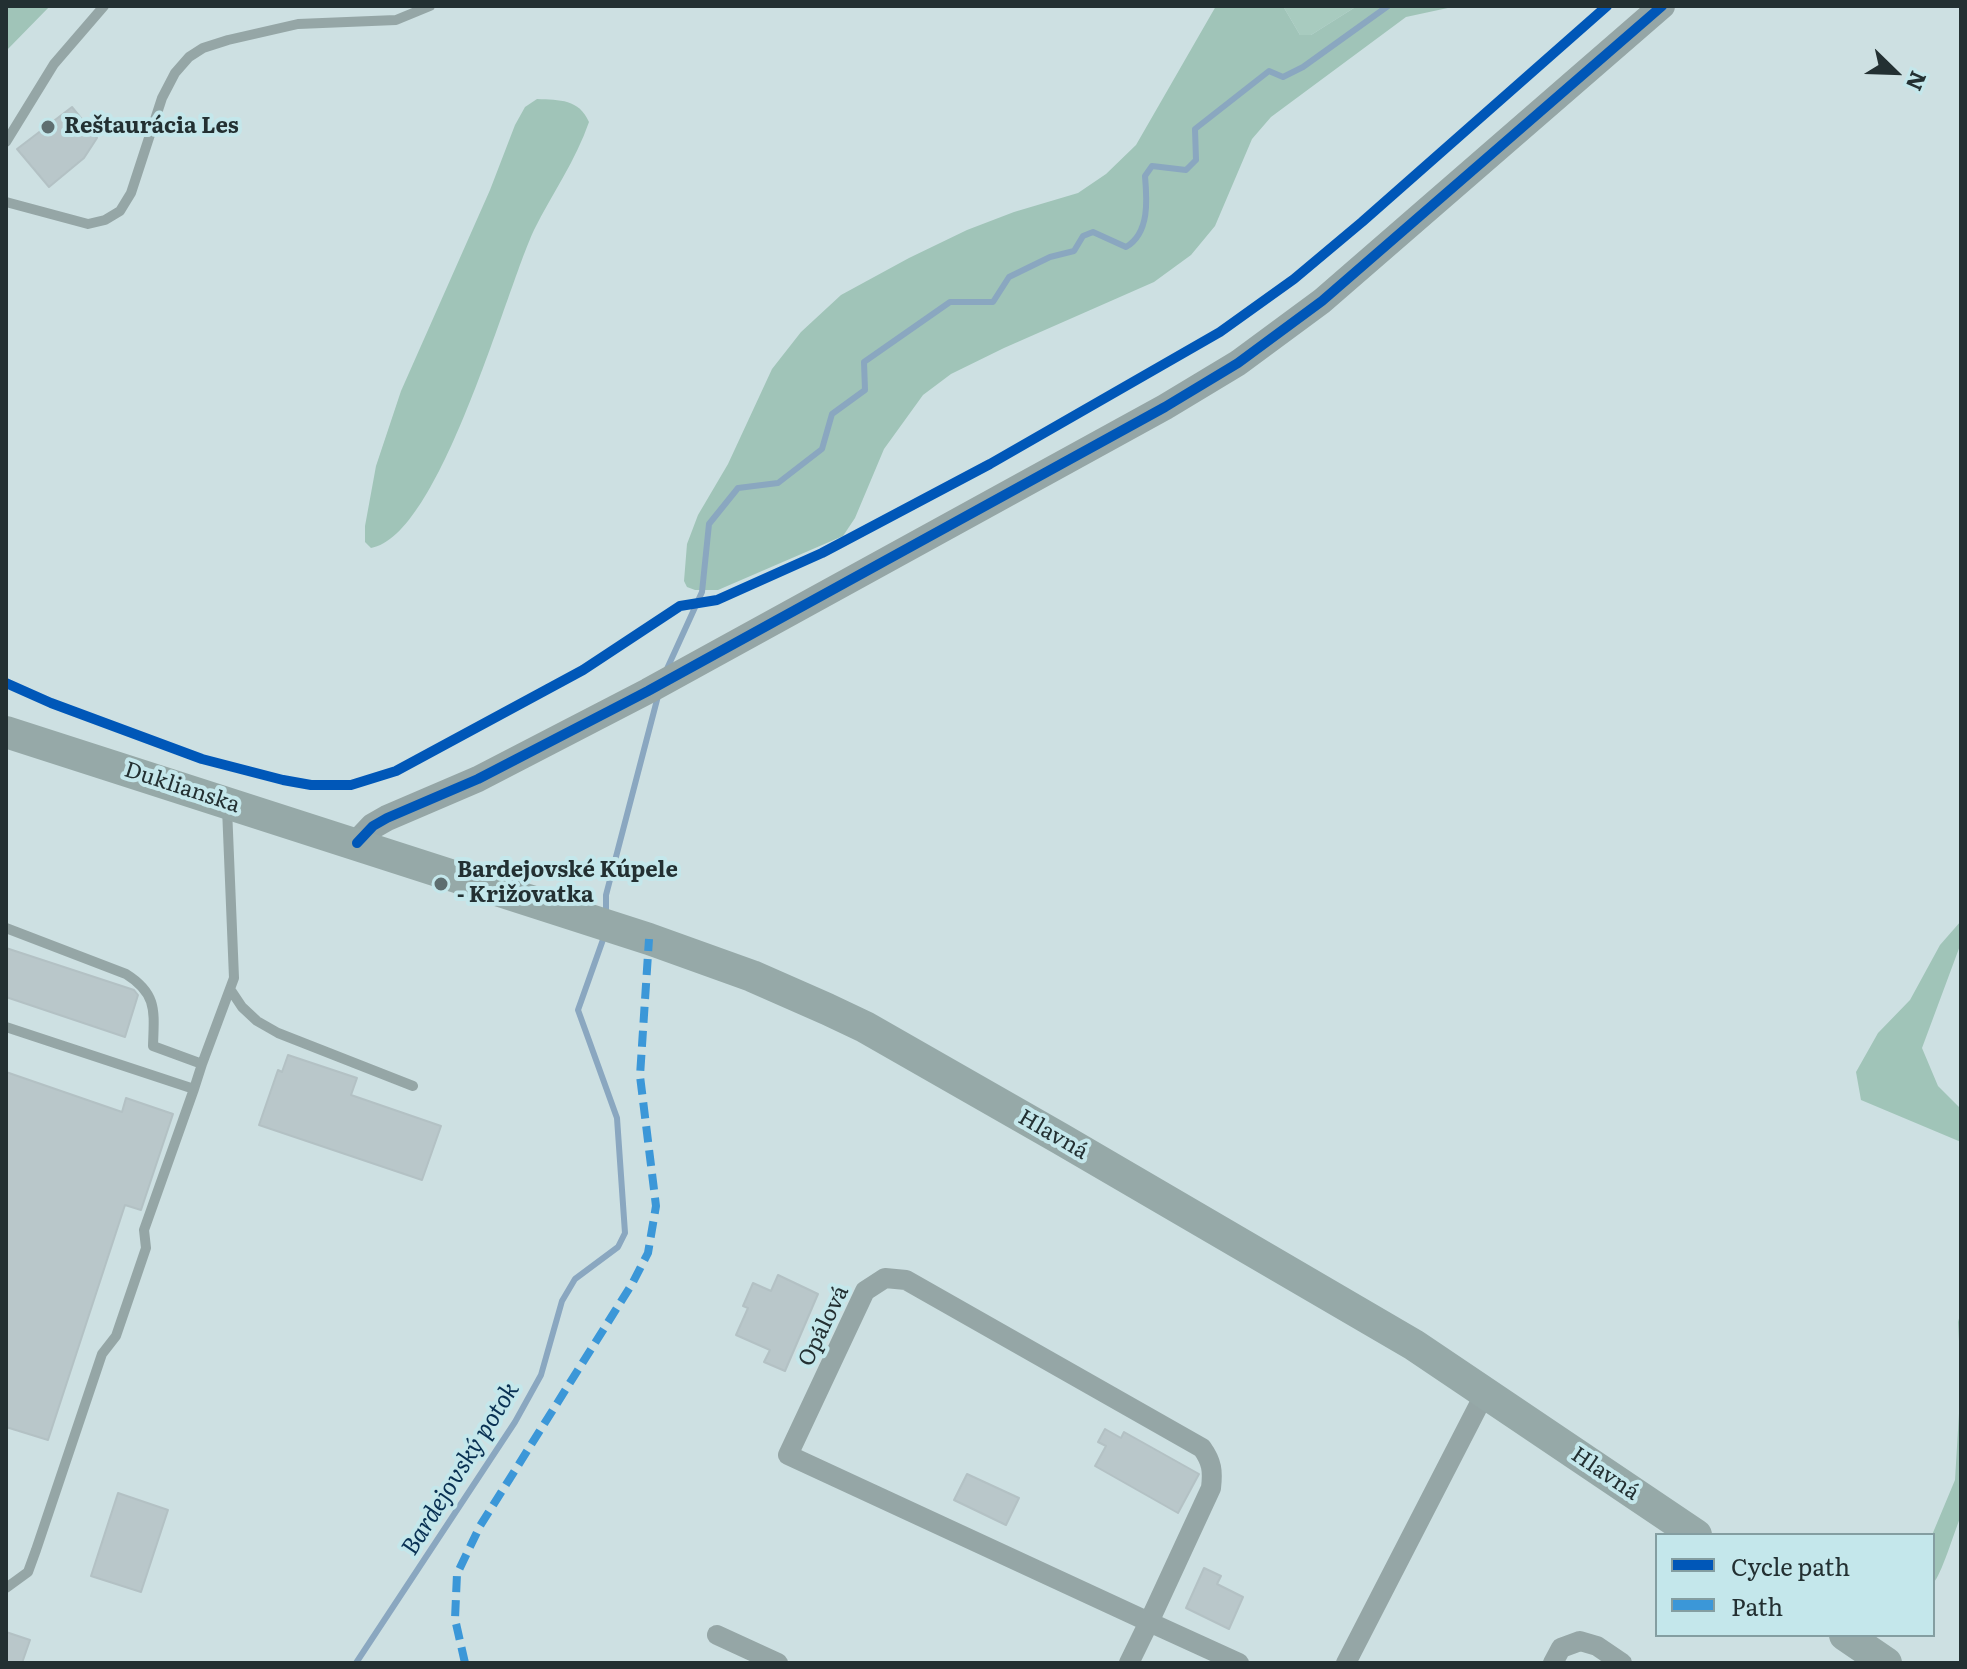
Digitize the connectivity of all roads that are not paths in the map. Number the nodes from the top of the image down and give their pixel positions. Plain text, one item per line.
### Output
1 (104, 6) edge
2 (430, 6) edge
3 (1662, 6) edge
4 (6, 142) edge
5 (6, 202) edge
6 (6, 732) edge
7 (227, 802) junction
8 (357, 843) junction
9 (6, 928) edge
10 (230, 989) junction
11 (6, 1027) edge
12 (202, 1064) junction
13 (413, 1086) dead end
14 (194, 1089) junction
15 (1485, 1393) junction
16 (1693, 1533) edge
17 (6, 1588) edge
18 (1149, 1622) junction
19 (717, 1635) dead end
20 (1848, 1637) edge
21 (778, 1663) edge
22 (1129, 1663) edge
23 (1239, 1663) edge
24 (1346, 1663) edge
25 (1553, 1663) edge
26 (1622, 1663) edge
27 (1886, 1663) edge

1 - 4 lane
2 - 5 lane
3 - 8 street
6 - 7 main road, Duklianska
7 - 8 main road, Duklianska
7 - 10 lane
8 - 15 main road, Hlavná
9 - 12 lane
10 - 12 lane
10 - 13 lane
11 - 14 lane
12 - 14 lane
14 - 17 lane
15 - 16 main road, Hlavná
15 - 24 street
18 - 18 street, Opálová
18 - 22 street
18 - 23 street
19 - 21 street
20 - 27 main road
25 - 26 street

